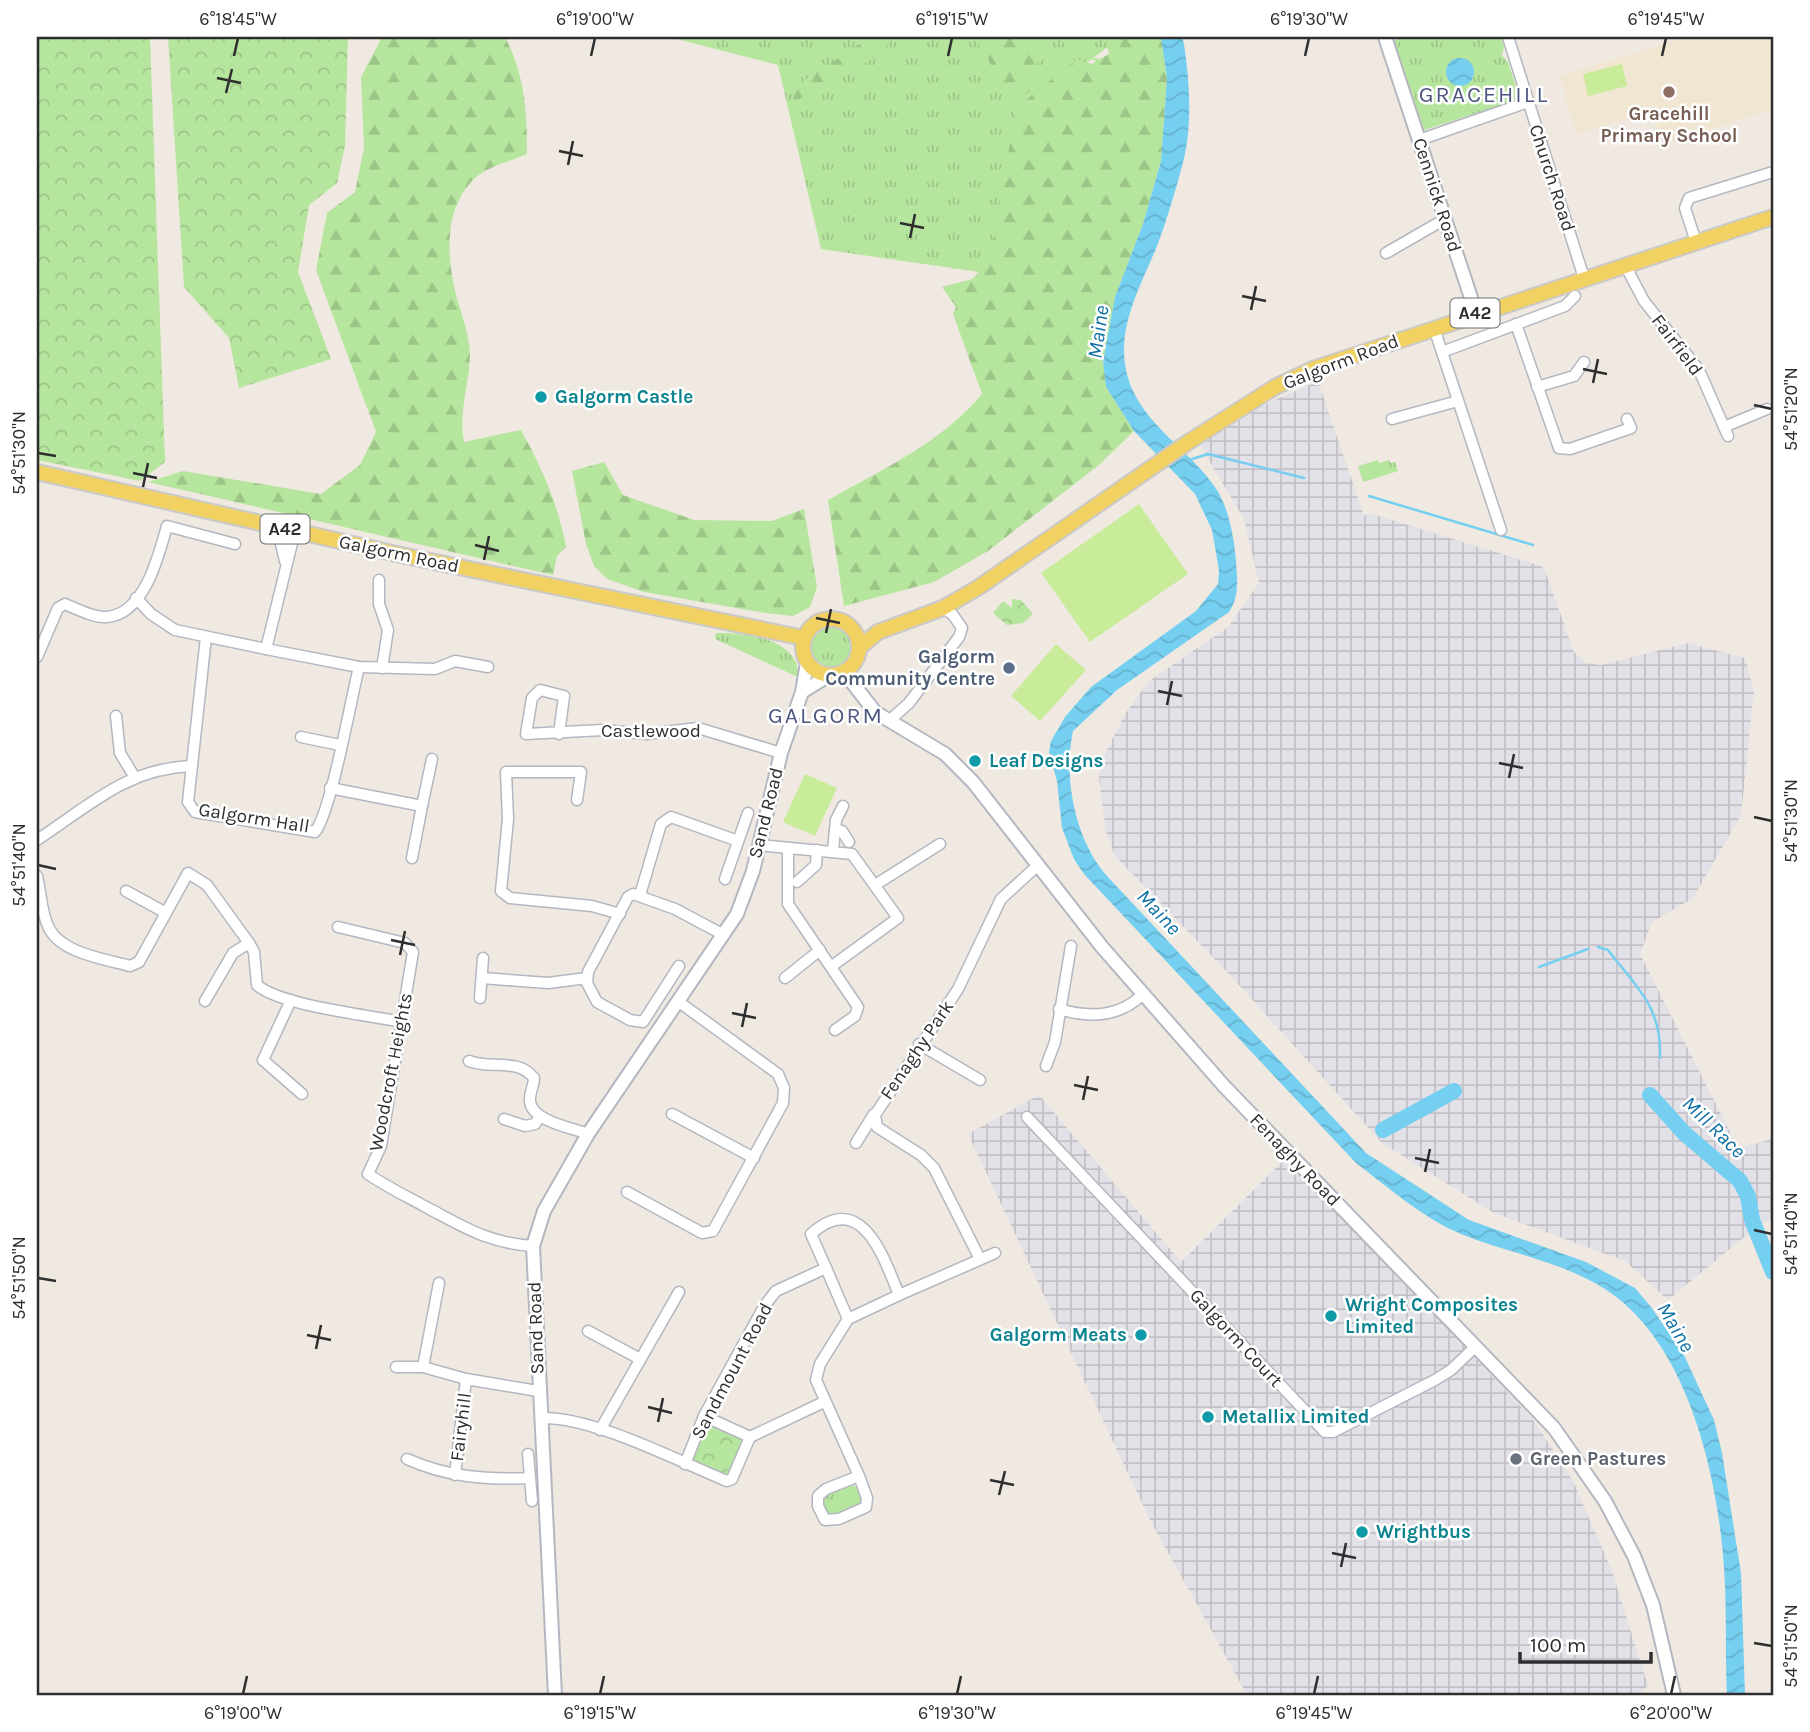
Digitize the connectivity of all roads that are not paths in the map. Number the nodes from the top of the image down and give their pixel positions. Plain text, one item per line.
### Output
1 (1385, 37) edge
2 (1508, 37) edge
3 (1528, 102) junction
4 (1419, 140) junction
5 (1773, 172) edge
6 (1773, 217) edge
7 (1445, 219) junction
8 (1696, 242) junction
9 (1386, 253) dead end
10 (1625, 265) junction
11 (1584, 278) junction
12 (1575, 296) dead end
13 (1476, 313) junction
14 (1516, 324) junction
15 (1434, 328) junction
16 (1442, 352) junction
17 (1584, 362) dead end
18 (1537, 387) junction
19 (1458, 401) junction
20 (1767, 409) dead end
21 (1392, 419) dead end
22 (1627, 419) dead end
23 (37, 472) edge
24 (277, 527) junction
25 (1501, 530) dead end
26 (298, 535) junction
27 (235, 544) dead end
28 (285, 561) junction
29 (379, 580) dead end
30 (136, 598) junction
31 (943, 608) junction
32 (847, 624) junction
33 (878, 632) junction
34 (206, 637) junction
35 (804, 638) junction
36 (859, 648) junction
37 (266, 649) junction
38 (37, 657) edge
39 (807, 663) junction
40 (359, 667) junction
41 (488, 667) dead end
42 (382, 668) junction
43 (845, 672) junction
44 (828, 676) junction
45 (802, 692) junction
46 (116, 716) dead end
47 (889, 721) junction
48 (559, 734) junction
49 (301, 737) dead end
50 (340, 745) junction
51 (781, 753) junction
52 (432, 759) dead end
53 (192, 766) junction
54 (134, 776) junction
55 (330, 788) junction
56 (577, 800) dead end
57 (422, 806) junction
58 (843, 806) dead end
59 (748, 813) dead end
60 (835, 830) junction
61 (37, 840) edge
62 (738, 841) junction
63 (849, 842) dead end
64 (940, 844) dead end
65 (758, 845) junction
66 (788, 849) junction
67 (817, 850) junction
68 (833, 850) junction
69 (412, 858) dead end
70 (1037, 866) junction
71 (37, 876) edge
72 (725, 879) dead end
73 (797, 882) dead end
74 (875, 885) junction
75 (126, 891) dead end
76 (640, 895) junction
77 (166, 913) junction
78 (620, 914) junction
79 (338, 927) dead end
80 (724, 934) junction
81 (249, 943) junction
82 (1071, 946) dead end
83 (820, 950) junction
84 (483, 958) dead end
85 (832, 965) junction
86 (679, 967) dead end
87 (482, 978) junction
88 (587, 978) junction
89 (785, 978) dead end
90 (1143, 994) junction
91 (480, 998) dead end
92 (205, 1000) dead end
93 (290, 1000) junction
94 (679, 1002) junction
95 (1059, 1009) junction
96 (402, 1022) junction
97 (835, 1030) dead end
98 (919, 1044) junction
99 (469, 1061) dead end
100 (1046, 1066) dead end
101 (980, 1080) dead end
102 (302, 1094) dead end
103 (880, 1103) junction
104 (672, 1114) dead end
105 (540, 1116) junction
106 (1027, 1117) dead end
107 (505, 1119) dead end
108 (588, 1134) junction
109 (856, 1143) dead end
110 (754, 1158) junction
111 (627, 1192) dead end
112 (533, 1246) junction
113 (995, 1253) dead end
114 (980, 1259) junction
115 (825, 1268) junction
116 (439, 1283) dead end
117 (678, 1292) dead end
118 (899, 1295) junction
119 (848, 1319) junction
120 (588, 1331) dead end
121 (1476, 1346) junction
122 (640, 1359) junction
123 (396, 1367) dead end
124 (423, 1367) junction
125 (466, 1379) junction
126 (538, 1391) junction
127 (824, 1402) junction
128 (704, 1416) junction
129 (541, 1418) junction
130 (600, 1430) junction
131 (750, 1439) junction
132 (528, 1454) dead end
133 (407, 1459) dead end
134 (685, 1464) junction
135 (455, 1475) junction
136 (859, 1476) junction
137 (530, 1478) junction
138 (532, 1501) dead end
139 (555, 1695) edge
140 (1674, 1695) edge

1 - 4 street, Cennick Road
2 - 3 street, Church Road
3 - 4 street
3 - 11 street, Church Road
4 - 7 street, Cennick Road
5 - 8 street
6 - 8 main road, Galgorm Road / A42
7 - 9 street
7 - 13 street, Cennick Road
8 - 10 main road, Galgorm Road / A42
10 - 11 main road, Galgorm Road / A42
10 - 20 street, Fairfield
11 - 13 main road, Galgorm Road / A42
12 - 14 street
13 - 15 main road, Galgorm Road / A42
14 - 16 street
14 - 18 street
15 - 16 street
15 - 31 main road, Galgorm Road / A42
16 - 19 street
17 - 18 street
18 - 22 street
19 - 21 street
19 - 25 street
23 - 24 main road, Galgorm Road / A42
24 - 26 main road, Galgorm Road / A42
24 - 28 street
26 - 28 street
26 - 35 main road, Galgorm Road / A42
27 - 30 street
28 - 37 street
29 - 42 street
30 - 34 street
30 - 38 street
31 - 33 main road, Galgorm Road / A42
31 - 47 street
32 - 33 main road
32 - 35 main road
32 - 36 main road
33 - 36 main road, Galgorm Road / A42
34 - 37 street
34 - 53 street, Galgorm Hall
35 - 39 main road
36 - 43 main road, A42
37 - 40 street
39 - 44 main road
39 - 45 street, Sand Road
40 - 42 street
40 - 50 street, Galgorm Hall
41 - 42 street
43 - 44 main road
43 - 47 street, Fenaghy Road
44 - 45 street
45 - 51 street, Sand Road
46 - 54 street
47 - 70 street, Fenaghy Road
48 - 48 street, Castlewood
48 - 51 street, Castlewood
49 - 50 street
50 - 55 street, Galgorm Hall
51 - 65 street, Sand Road
52 - 57 street
53 - 54 street
53 - 55 street, Galgorm Hall
54 - 61 street
55 - 57 street
56 - 78 street
57 - 69 street
58 - 60 street
59 - 62 street
60 - 63 street
60 - 68 street
62 - 72 street
62 - 76 street
64 - 74 street
65 - 66 street
65 - 80 street, Sand Road
66 - 67 street
66 - 83 street
67 - 68 street
67 - 73 street
68 - 74 street
70 - 90 street, Fenaghy Road
70 - 98 street, Fenaghy Park
71 - 77 street
74 - 85 street
75 - 77 street
76 - 78 street
76 - 80 street
77 - 81 street
78 - 88 street
79 - 96 street, Woodcroft Heights
80 - 94 street, Sand Road
81 - 92 street
81 - 93 street
82 - 95 street
83 - 85 street
83 - 89 street
84 - 87 street
85 - 97 street
86 - 88 street
87 - 88 street
87 - 91 street
90 - 95 street
90 - 121 street, Fenaghy Road
93 - 96 street
93 - 102 street
94 - 108 street, Sand Road
94 - 110 street
95 - 100 street
96 - 112 street, Woodcroft Heights
98 - 101 street
98 - 103 street, Fenaghy Park
99 - 105 street
103 - 109 street
103 - 114 street, Fenaghy Park
104 - 110 street
105 - 107 street
105 - 108 street
106 - 121 street, Galgorm Court
108 - 112 street, Sand Road
110 - 111 street
112 - 126 street, Sand Road
113 - 114 street
114 - 118 street
115 - 118 street
115 - 119 street
115 - 128 street, Sandmount Road
116 - 124 street
117 - 122 street
118 - 119 street
119 - 127 street
120 - 122 street
121 - 140 street, Fenaghy Road
122 - 130 street
123 - 124 street, Fairyhill
124 - 125 street, Fairyhill
125 - 126 street, Fairyhill
125 - 135 street, Fairyhill
126 - 129 street, Sand Road
127 - 131 street
127 - 136 street
128 - 131 street
128 - 134 street, Sandmount Road
129 - 130 street, Sandmount Road
129 - 139 street, Sand Road
130 - 134 street, Sandmount Road
131 - 134 street, Sandmount Road
132 - 137 street
133 - 135 street, Fairyhill
135 - 137 street, Fairyhill
136 - 136 street
137 - 138 street

